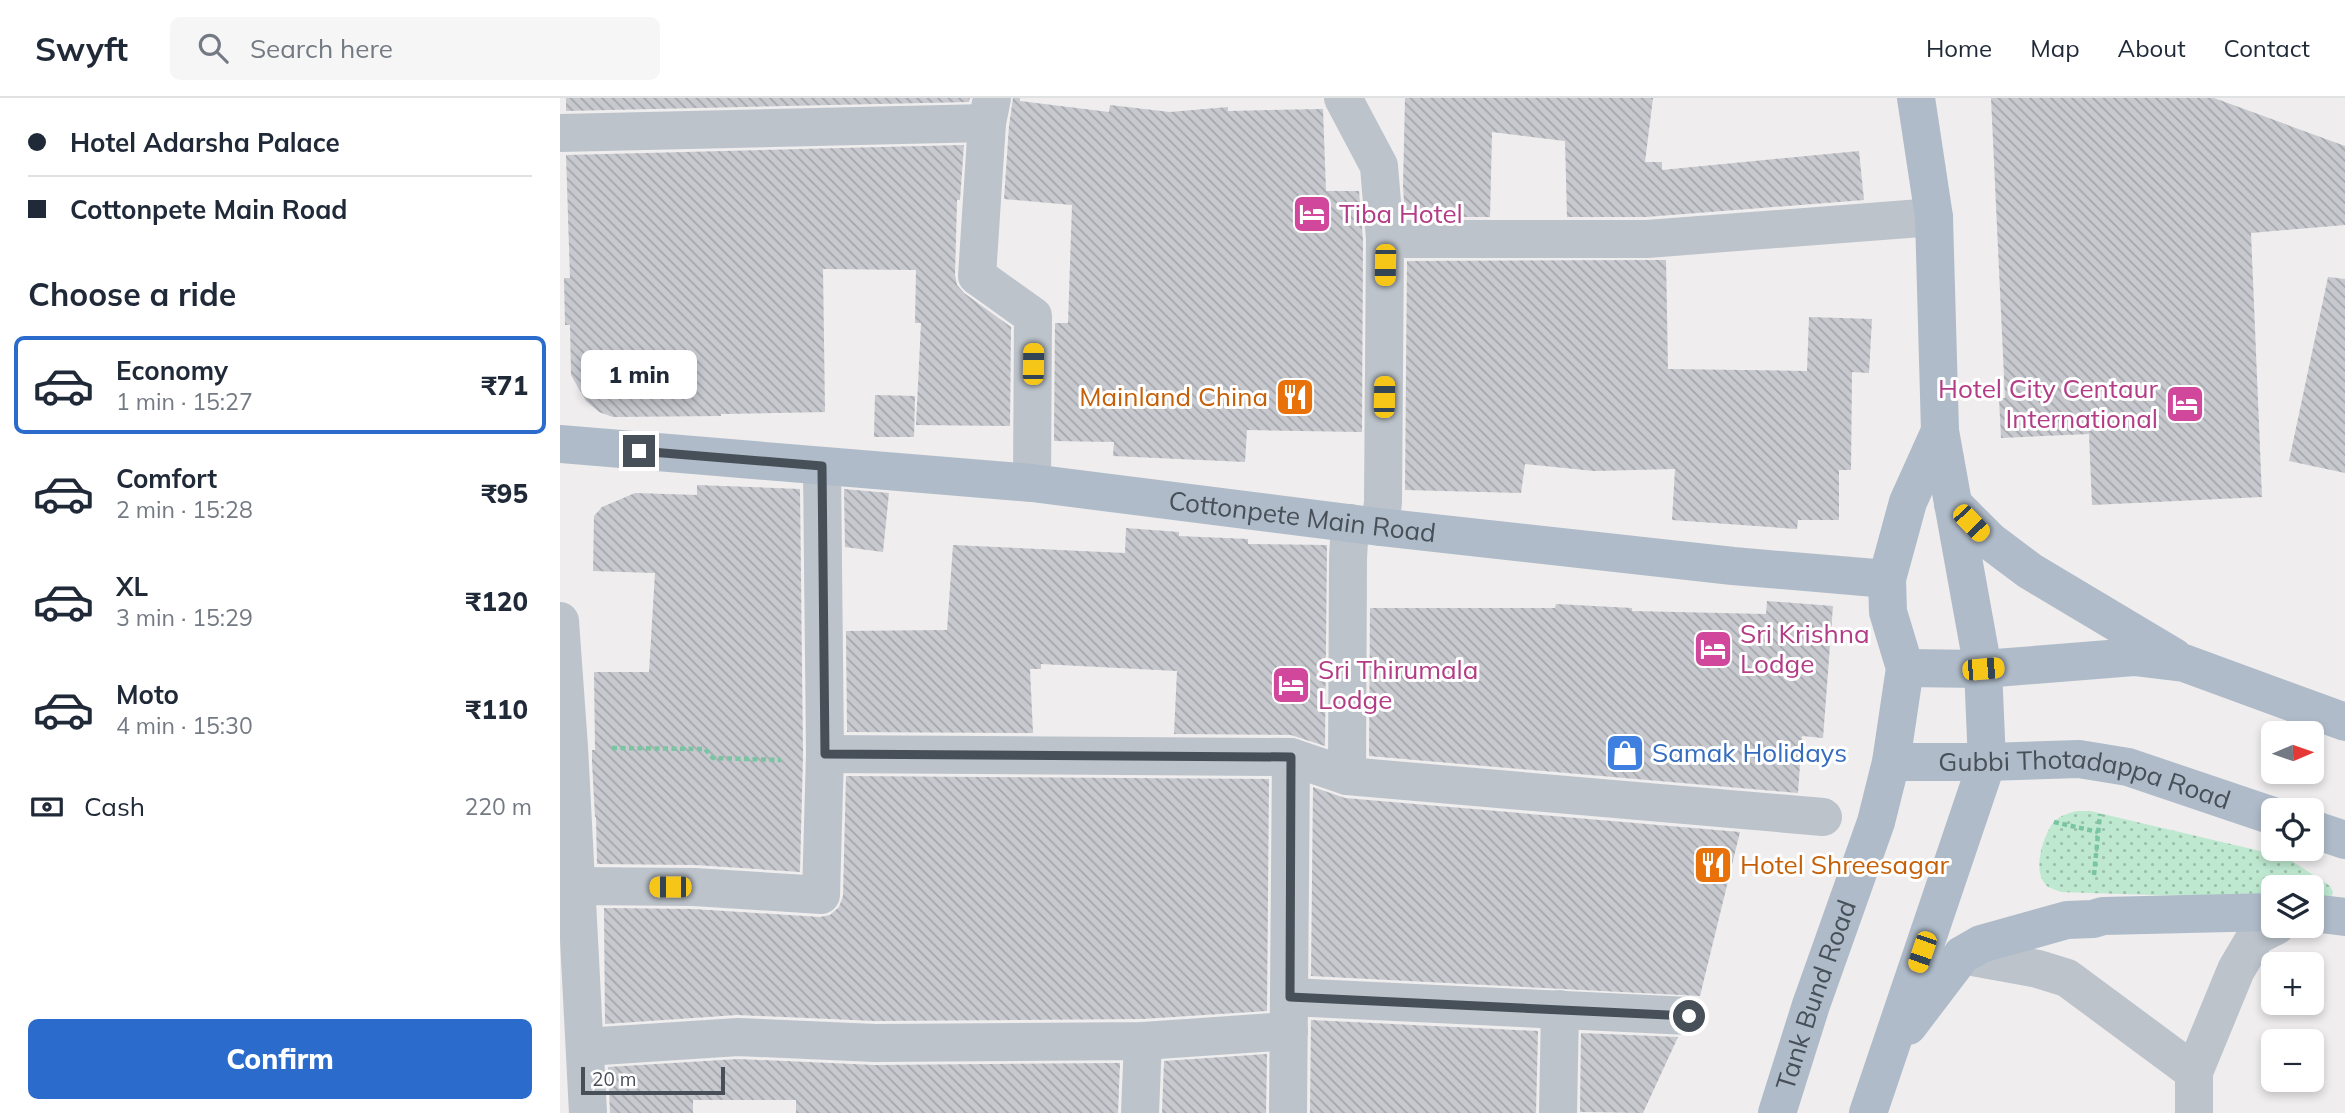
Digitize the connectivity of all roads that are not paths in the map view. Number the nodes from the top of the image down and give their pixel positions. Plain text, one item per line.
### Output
1 (1343, 98) edge
2 (1916, 98) edge
3 (989, 110) edge
4 (560, 132) edge
5 (1934, 217) junction
6 (1385, 239) junction
7 (1940, 431) junction
8 (560, 444) edge
9 (822, 466) junction
10 (1032, 483) junction
11 (1953, 503) junction
12 (1365, 525) junction
13 (1887, 579) junction
14 (560, 621) edge
15 (2184, 663) junction
16 (1905, 668) junction
17 (1983, 669) junction
18 (2345, 722) edge
19 (1291, 757) junction
20 (825, 758) junction
21 (1891, 762) junction
22 (1987, 762) junction
23 (1348, 776) junction
24 (2261, 812) edge
25 (1823, 817) dead end
26 (2324, 833) edge
27 (2345, 840) edge
28 (575, 886) junction
29 (2261, 912) edge
30 (2324, 915) edge
31 (2345, 918) edge
32 (2261, 934) edge
33 (1962, 955) junction
34 (1560, 1009) junction
35 (1289, 1014) junction
36 (1689, 1016) dead end
37 (1143, 1041) junction
38 (585, 1046) junction
39 (1887, 1053) junction
40 (2193, 1072) junction
41 (579, 1109) edge
42 (1140, 1113) edge
43 (1288, 1113) edge
44 (1558, 1113) edge
45 (1777, 1113) edge
46 (1868, 1113) edge
47 (2194, 1113) edge

1 - 6 street
2 - 5 main road
3 - 4 street
3 - 10 street
5 - 6 street
5 - 7 main road
6 - 12 street
7 - 11 main road
7 - 13 main road
8 - 9 main road, Cottonpete Main Road
9 - 10 main road, Cottonpete Main Road
9 - 20 street
10 - 12 main road, Cottonpete Main Road
11 - 15 main road
11 - 17 main road
12 - 13 main road, Cottonpete Main Road
12 - 23 street
13 - 16 main road
14 - 28 street
15 - 17 main road
15 - 18 main road
16 - 17 main road
16 - 21 main road, Tank Bund Road
17 - 22 main road
19 - 20 street
19 - 23 street
19 - 35 street
20 - 28 street
21 - 22 main road, Gubbi Thotadappa Road
21 - 45 main road, Tank Bund Road
22 - 24 main road, Gubbi Thotadappa Road
22 - 39 main road
23 - 25 street
26 - 27 main road
28 - 38 street
29 - 33 main road
30 - 31 main road
32 - 40 street
33 - 39 main road
33 - 40 street
34 - 35 street
34 - 36 street
34 - 44 street
35 - 37 street
35 - 43 street
37 - 38 street
37 - 42 street
38 - 41 street
39 - 46 main road
40 - 47 street

